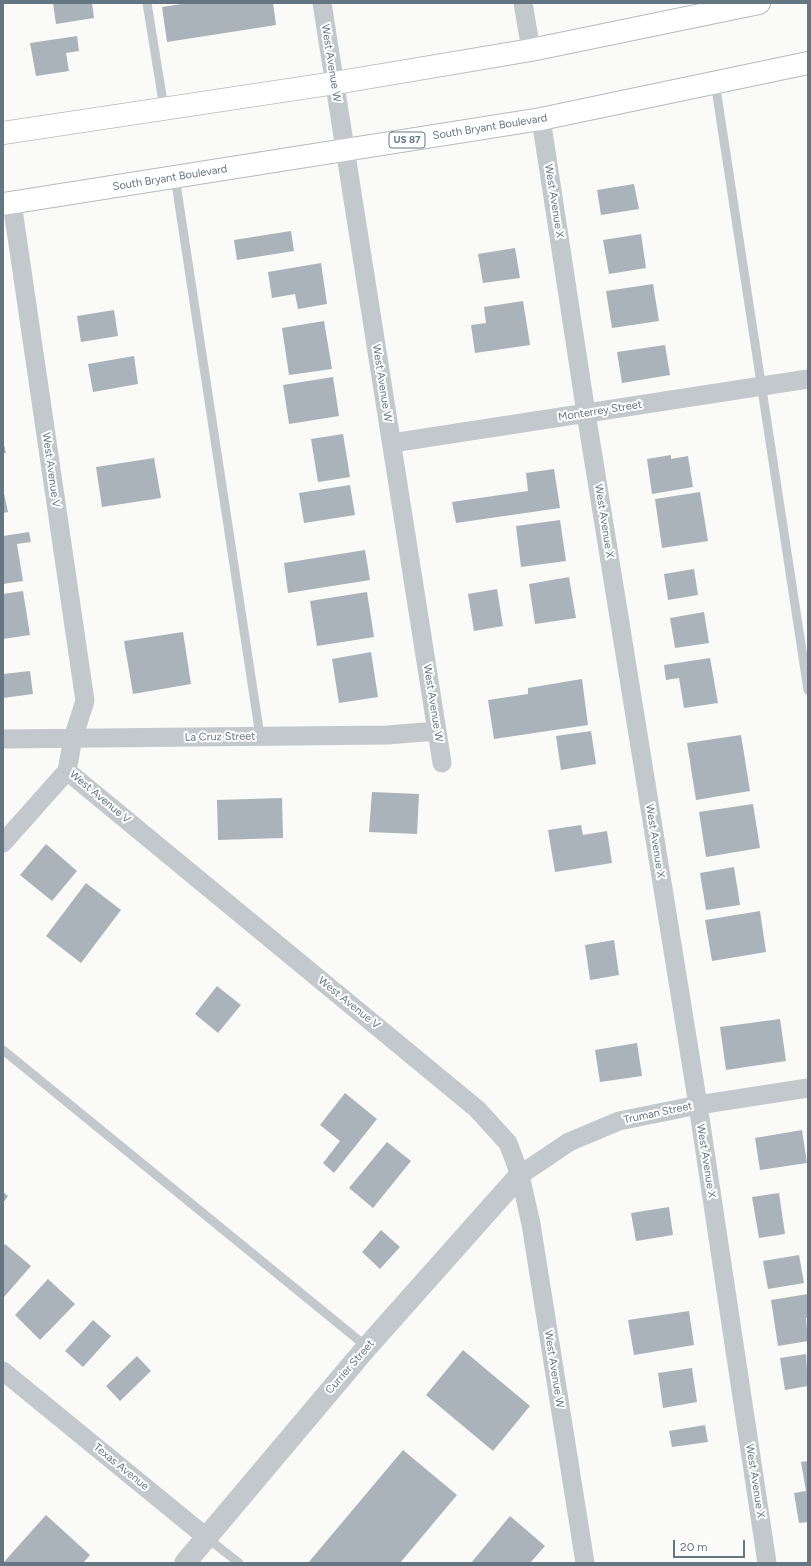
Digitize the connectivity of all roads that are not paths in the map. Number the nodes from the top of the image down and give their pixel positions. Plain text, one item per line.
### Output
1 (147, 3) edge
2 (322, 3) edge
3 (523, 3) edge
4 (759, 3) edge
5 (706, 8) edge
6 (531, 50) junction
7 (808, 63) edge
8 (715, 82) junction
9 (334, 83) junction
10 (164, 108) junction
11 (541, 119) junction
12 (3, 132) edge
13 (345, 150) junction
14 (175, 177) junction
15 (7, 203) edge
16 (808, 379) edge
17 (762, 386) junction
18 (586, 413) junction
19 (392, 443) junction
20 (808, 690) edge
21 (437, 731) junction
22 (260, 736) junction
23 (73, 738) junction
24 (3, 739) edge
25 (442, 763) dead end
26 (67, 770) junction
27 (3, 843) edge
28 (3, 1050) edge
29 (808, 1088) edge
30 (698, 1105) junction
31 (520, 1175) junction
32 (367, 1347) junction
33 (3, 1371) edge
34 (206, 1537) junction
35 (186, 1563) edge
36 (239, 1563) edge
37 (585, 1563) edge
38 (767, 1563) edge

1 - 10 lane
2 - 9 street, West Avenue W
3 - 6 street
4 - 5 main road
5 - 6 main road
6 - 9 main road
7 - 8 main road, South Bryant Boulevard / US 87
8 - 11 main road, South Bryant Boulevard / US 87
8 - 17 lane
9 - 10 main road
9 - 13 street, West Avenue W
10 - 12 main road
11 - 13 main road, South Bryant Boulevard / US 87
11 - 18 street, West Avenue X
13 - 14 main road, South Bryant Boulevard / US 87
13 - 19 street, West Avenue W
14 - 15 main road, South Bryant Boulevard / US 87
14 - 22 lane
15 - 23 street, West Avenue V
16 - 17 street, Monterrey Street
17 - 18 street, Monterrey Street
17 - 20 lane
18 - 19 street, Monterrey Street
18 - 30 street, West Avenue X
19 - 21 street, West Avenue W
21 - 22 street, La Cruz Street
21 - 25 street, West Avenue W
22 - 23 street, La Cruz Street
23 - 24 street, La Cruz Street
23 - 26 street, West Avenue V
26 - 27 street
26 - 31 street, West Avenue V
28 - 32 lane
29 - 30 street, Truman Street
30 - 31 street, Truman Street
30 - 38 street, West Avenue X
31 - 32 street, Currier Street
31 - 37 street, West Avenue W
32 - 34 street, Currier Street
33 - 34 street, Texas Avenue
34 - 35 street, Currier Street
34 - 36 lane, Texas Avenue

